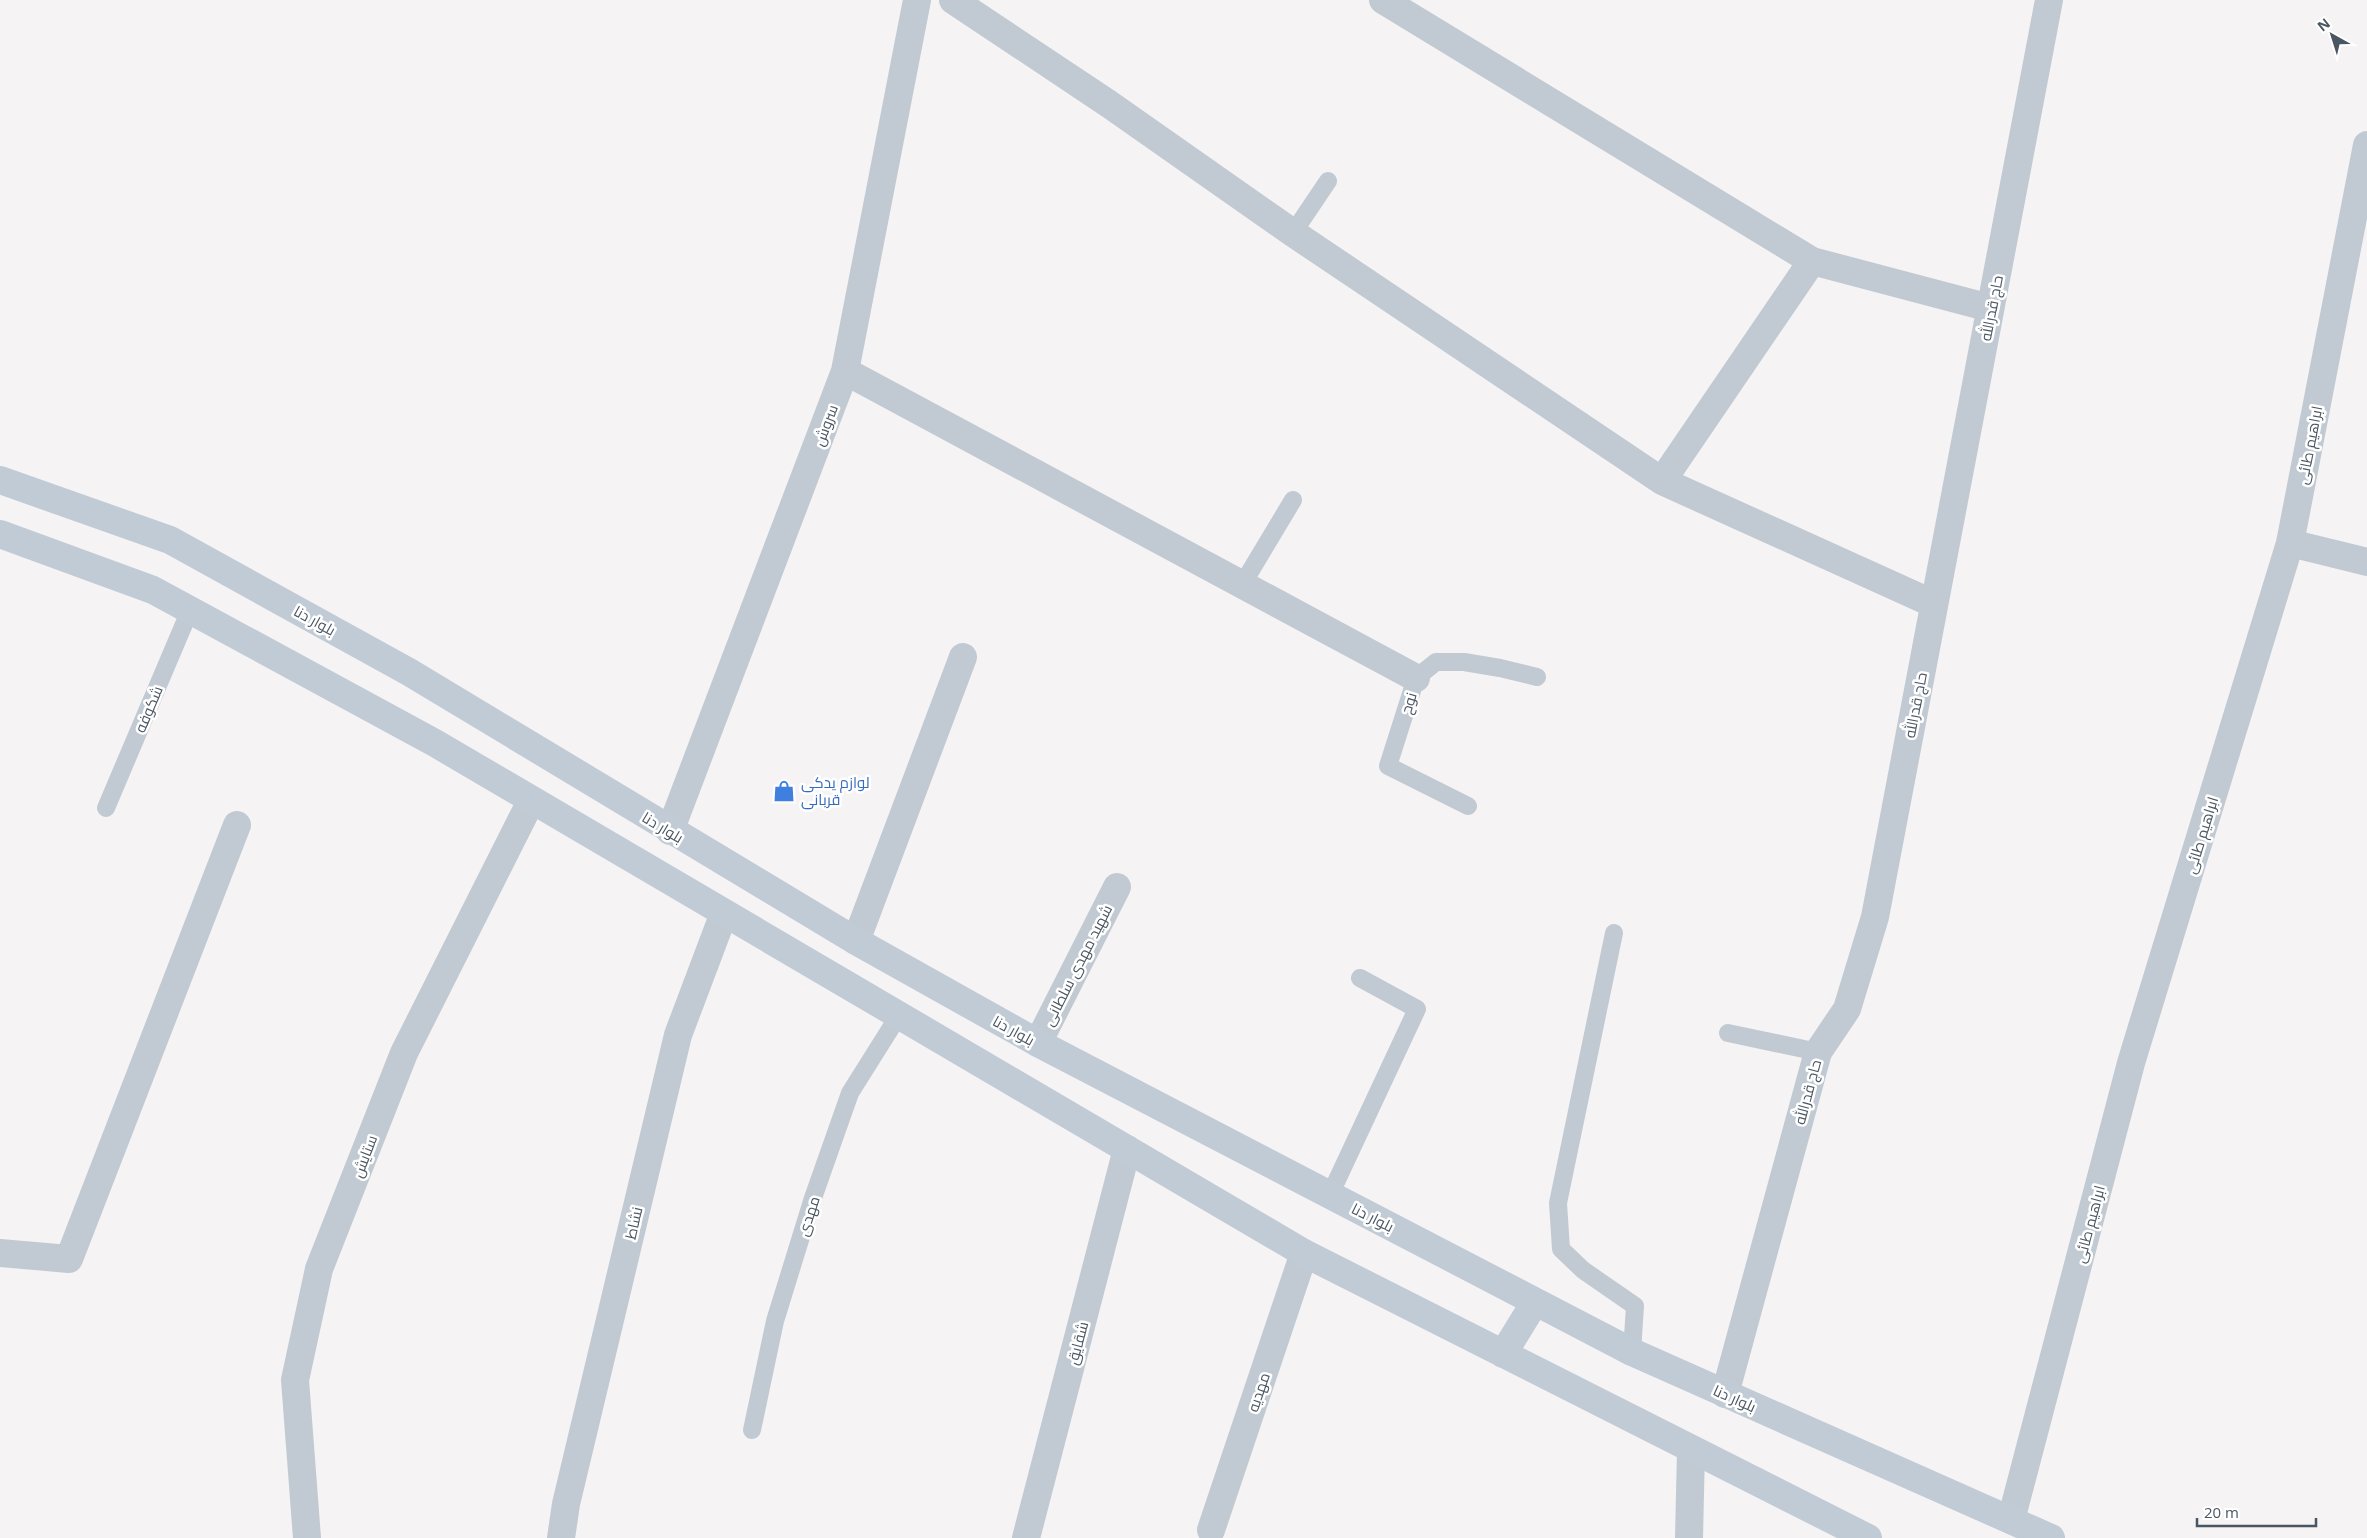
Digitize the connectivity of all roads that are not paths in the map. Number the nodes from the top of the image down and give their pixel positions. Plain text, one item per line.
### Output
1 (917, 0) edge
2 (953, 0) edge
3 (1383, 0) edge
4 (2049, 0) edge
5 (2367, 144) edge
6 (1328, 181) dead end
7 (2361, 211) edge
8 (1293, 233) junction
9 (1812, 261) junction
10 (1990, 308) junction
11 (845, 372) junction
12 (0, 480) edge
13 (1662, 482) junction
14 (1293, 500) dead end
15 (0, 534) edge
16 (2290, 543) junction
17 (2367, 562) edge
18 (1242, 585) junction
19 (1934, 604) junction
20 (190, 610) junction
21 (963, 658) dead end
22 (1537, 677) dead end
23 (1416, 678) junction
24 (530, 800) junction
25 (1468, 806) dead end
26 (106, 808) dead end
27 (238, 825) dead end
28 (670, 831) junction
29 (1117, 888) dead end
30 (724, 913) junction
31 (1614, 932) dead end
32 (856, 942) junction
33 (1360, 978) dead end
34 (898, 1015) junction
35 (1728, 1033) dead end
36 (1038, 1043) junction
37 (1818, 1052) junction
38 (1127, 1149) junction
39 (1330, 1195) junction
40 (0, 1253) edge
41 (1304, 1253) junction
42 (1536, 1302) junction
43 (1632, 1352) junction
44 (1503, 1354) junction
45 (1725, 1394) junction
46 (752, 1430) dead end
47 (1690, 1450) junction
48 (2011, 1520) junction
49 (1211, 1530) dead end
50 (306, 1538) edge
51 (561, 1538) edge
52 (1026, 1538) edge
53 (1689, 1538) edge
54 (1868, 1538) edge
55 (2051, 1538) edge

1 - 11 street, سروش
2 - 8 street
3 - 9 street
4 - 10 street, حاج قدرالله
5 - 7 street, ابراهیم طائی
6 - 8 lane
7 - 16 street, ابراهیم طائی
8 - 13 street
9 - 10 street
9 - 13 street
10 - 19 street, حاج قدرالله
11 - 18 street
11 - 28 street, سروش
12 - 28 main road, بلوار دنا
13 - 19 street
14 - 18 lane
15 - 20 main road
16 - 17 street
16 - 48 street, ابراهیم طائی
18 - 23 street
19 - 37 street, حاج قدرالله
20 - 24 main road
20 - 26 lane, شکوفه
21 - 32 street
22 - 23 lane, نوح
23 - 25 lane, نوح
24 - 30 main road
24 - 50 street, ستایش
27 - 40 street
28 - 32 main road, بلوار دنا
29 - 36 street, شهید مهدی سلطانی
30 - 34 main road
30 - 51 street, نشاط
31 - 43 lane
32 - 36 main road, بلوار دنا
33 - 39 lane
34 - 38 main road
34 - 46 lane, مهدی
35 - 37 lane
36 - 39 main road, بلوار دنا
37 - 45 street, حاج قدرالله
38 - 41 main road
38 - 52 street, شقایق
39 - 42 main road, بلوار دنا
41 - 44 main road
41 - 49 street, مهدیه
42 - 43 main road, بلوار دنا
42 - 44 main road
43 - 45 main road, بلوار دنا
44 - 47 main road
45 - 48 main road, بلوار دنا
47 - 53 street
47 - 54 main road
48 - 55 main road, بلوار دنا

